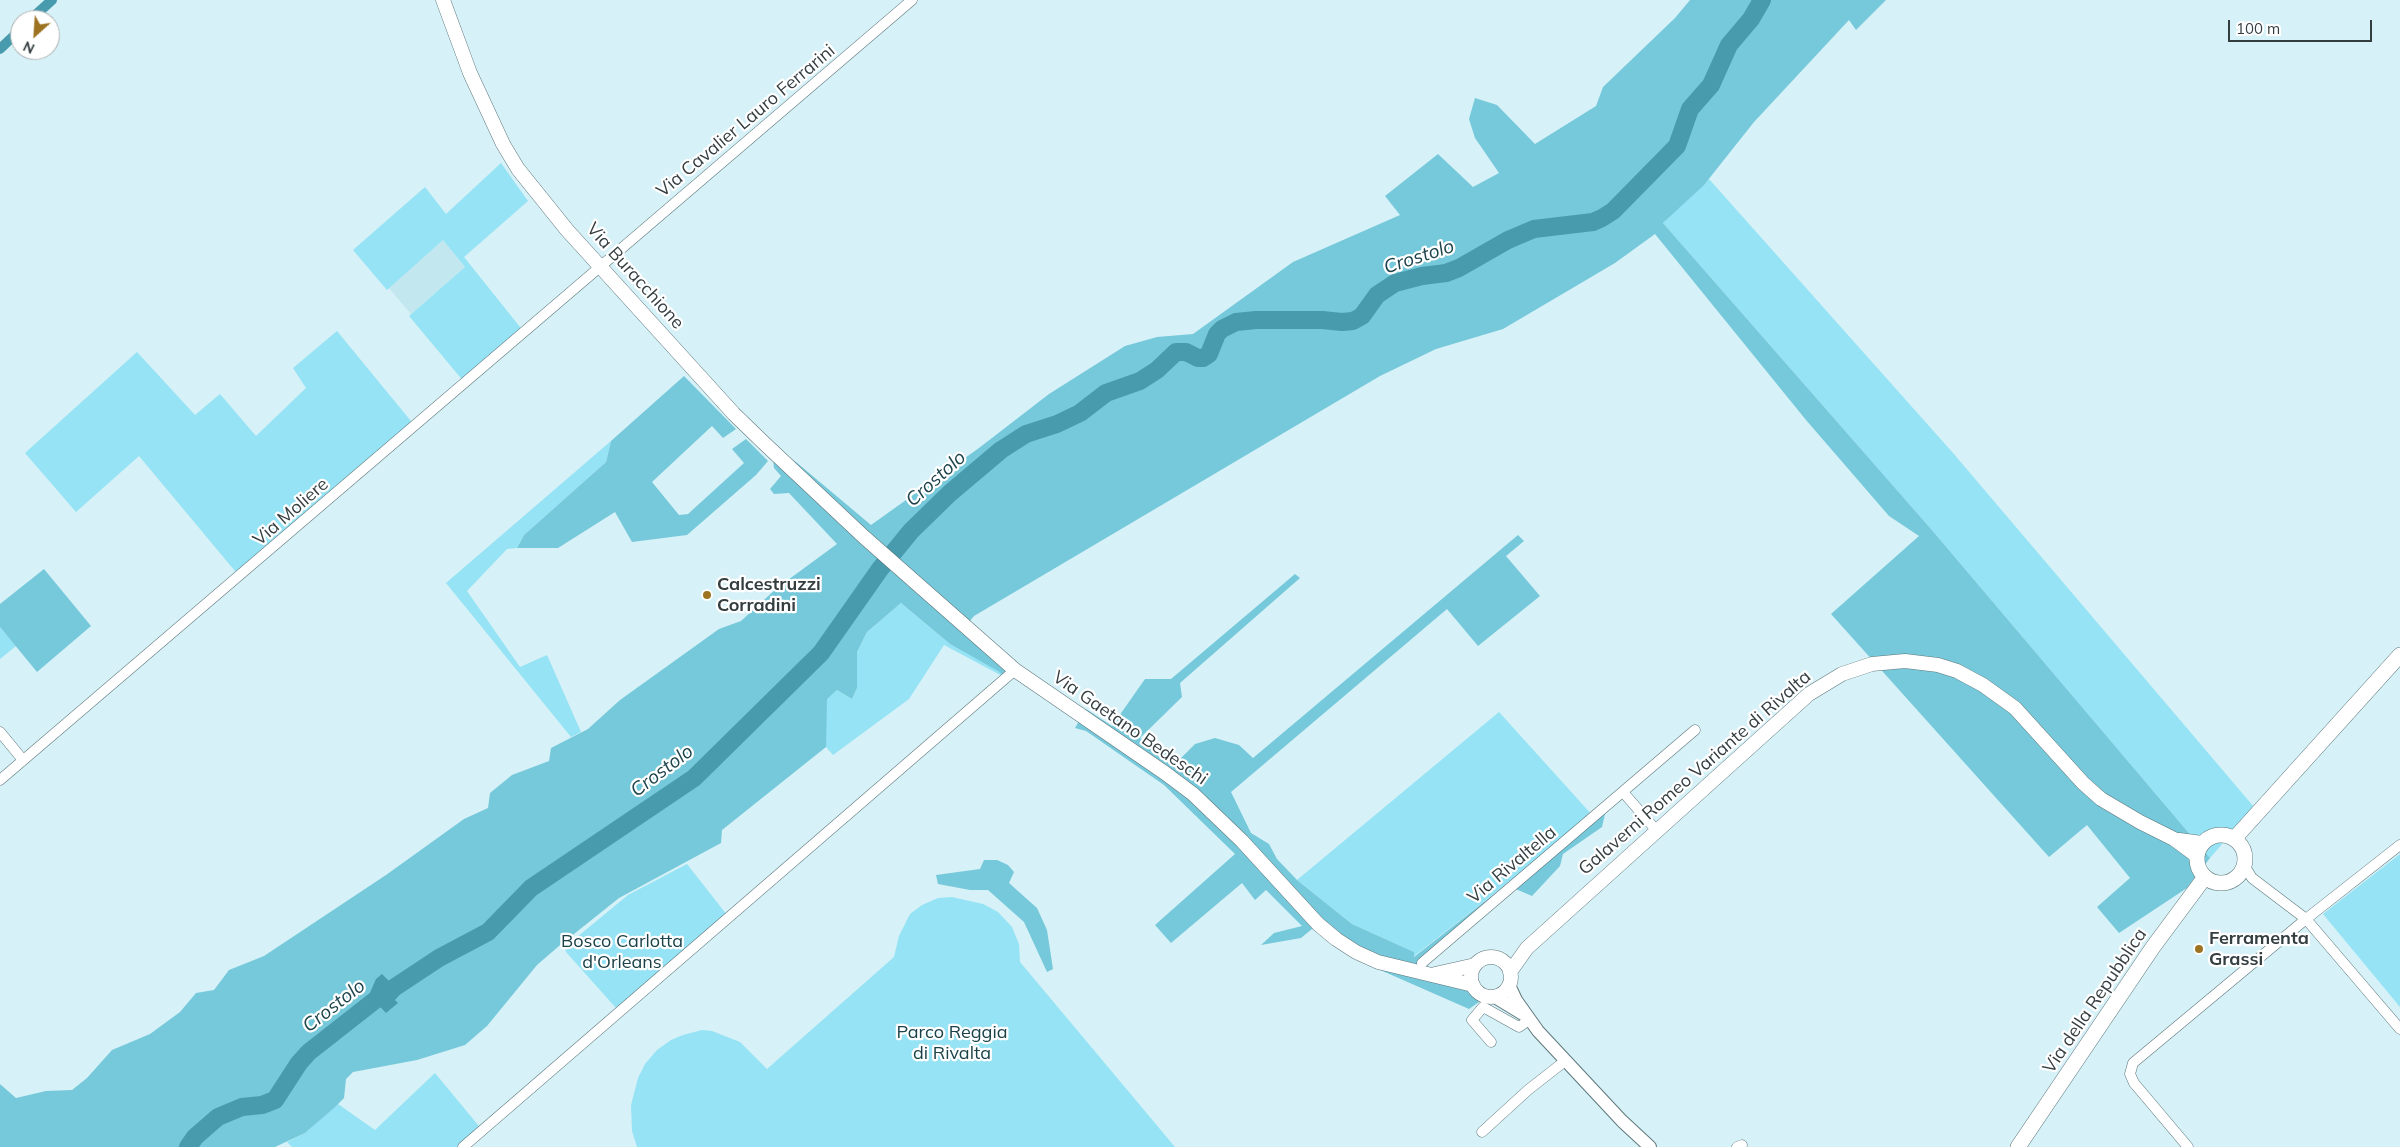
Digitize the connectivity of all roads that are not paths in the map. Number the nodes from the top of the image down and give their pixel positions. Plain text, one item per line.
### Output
1 (443, 0) edge
2 (912, 0) edge
3 (601, 266) junction
4 (860, 534) joint
5 (2400, 655) edge
6 (1015, 670) junction
7 (1695, 730) dead end
8 (0, 732) edge
9 (23, 760) junction
10 (0, 780) edge
11 (1623, 792) junction
12 (1656, 830) junction
13 (2234, 839) junction
14 (2400, 845) edge
15 (2200, 850) junction
16 (2245, 873) junction
17 (2205, 877) junction
18 (2306, 919) junction
19 (1527, 948) junction
20 (1497, 958) junction
21 (1475, 965) junction
22 (1425, 969) junction
23 (1510, 978) junction
24 (1473, 985) junction
25 (1495, 997) junction
26 (1527, 1018) junction
27 (2400, 1029) edge
28 (1491, 1042) dead end
29 (1565, 1062) junction
30 (1482, 1132) dead end
31 (464, 1147) edge
32 (1649, 1147) edge
33 (2018, 1147) edge
34 (2188, 1147) edge

1 - 3 main road, Via Buracchione
2 - 3 street, Via Cavalier Lauro Ferrarini
3 - 4 main road, Via Buracchione
3 - 9 street, Via Moliere
4 - 6 main road, Via Gaetano Bedeschi
5 - 13 main road
6 - 22 main road, Via Gaetano Bedeschi
6 - 31 street
7 - 11 street, Via Rivaltella
8 - 9 street
9 - 10 street, Via Moliere
11 - 12 street
11 - 22 street, Via Rivaltella
12 - 15 main road, Galaverni Romeo Variante di Rivalta
12 - 19 main road, Galaverni Romeo Variante di Rivalta
13 - 15 main road
13 - 16 main road
14 - 18 street
15 - 17 main road
16 - 17 main road
16 - 18 street
17 - 33 main road, Via della Repubblica
18 - 27 street
18 - 34 street
19 - 20 main road, Galaverni Romeo Variante di Rivalta
19 - 23 main road, Galaverni Romeo Variante di Rivalta
20 - 21 main road
20 - 23 main road
21 - 22 main road, Via Gaetano Bedeschi
21 - 24 main road
22 - 24 main road, Via Gaetano Bedeschi
23 - 25 main road
23 - 26 street
24 - 25 main road
25 - 26 street
26 - 28 street
26 - 29 street
29 - 30 street
29 - 32 street

